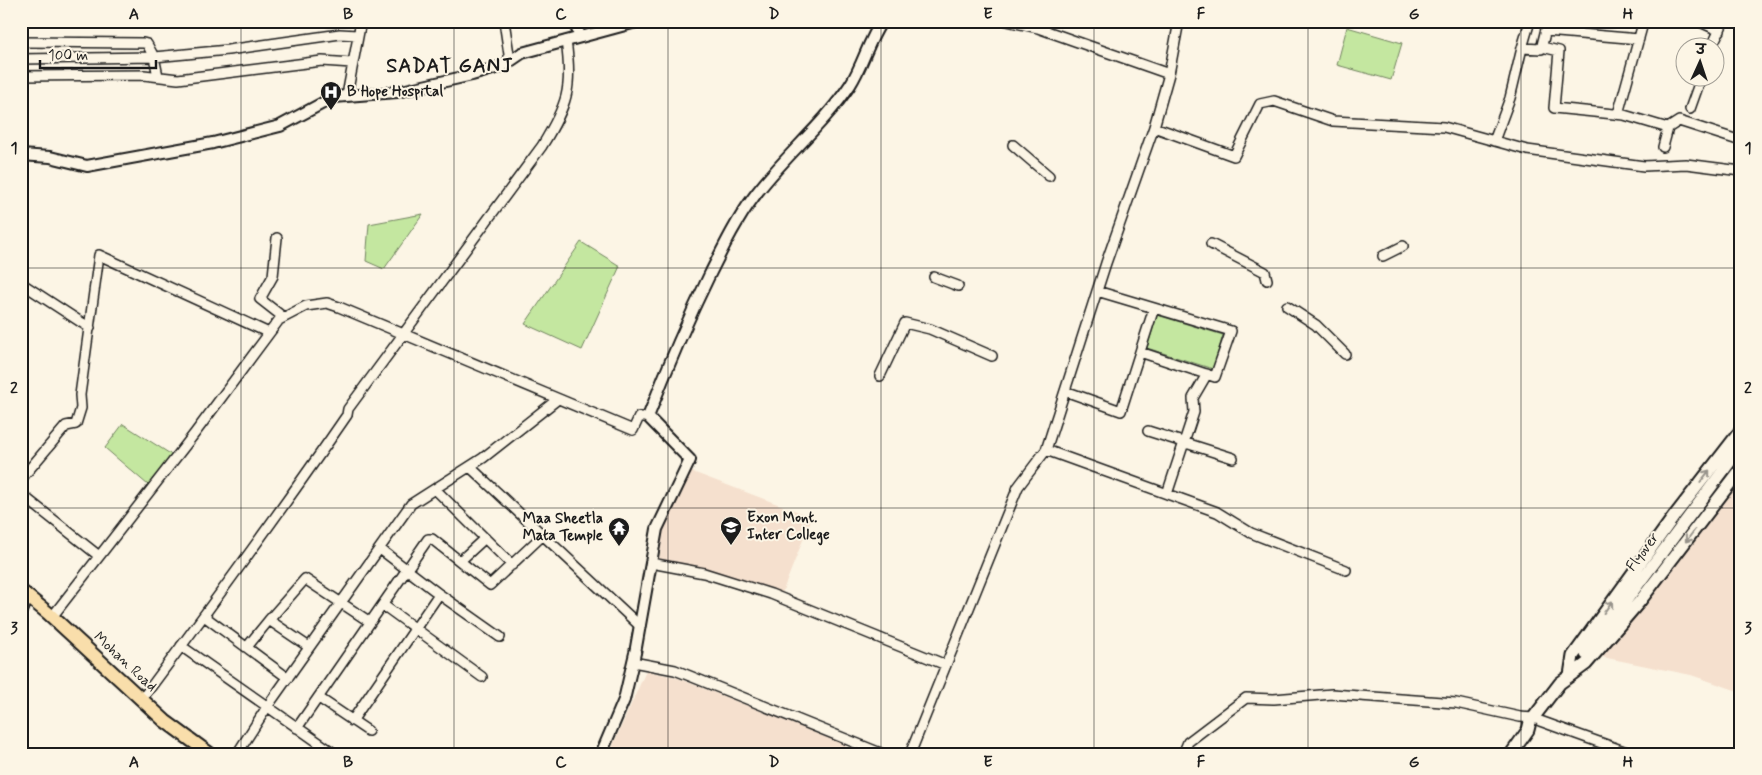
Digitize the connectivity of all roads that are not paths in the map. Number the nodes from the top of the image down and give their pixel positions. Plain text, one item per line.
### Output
1 (361, 21) edge
2 (504, 21) edge
3 (573, 21) edge
4 (640, 21) edge
5 (882, 21) edge
6 (1007, 21) edge
7 (1179, 21) edge
8 (1530, 21) edge
9 (1548, 21) edge
10 (1698, 21) edge
11 (1724, 21) edge
12 (1642, 28) dead end
13 (1546, 31) junction
14 (1720, 31) junction
15 (357, 35) junction
16 (581, 37) junction
17 (1716, 38) edge
18 (1639, 39) junction
19 (566, 41) junction
20 (21, 42) edge
21 (1542, 47) junction
22 (1522, 48) junction
23 (154, 57) junction
24 (21, 59) edge
25 (510, 61) junction
26 (352, 63) junction
27 (1169, 74) junction
28 (21, 76) edge
29 (158, 76) junction
30 (1697, 88) edge
31 (347, 96) junction
32 (1690, 109) dead end
33 (1618, 114) junction
34 (1154, 127) junction
35 (1668, 128) junction
36 (1494, 141) junction
37 (1741, 141) edge
38 (1013, 145) dead end
39 (1663, 147) dead end
40 (21, 156) edge
41 (1741, 171) edge
42 (1049, 176) dead end
43 (277, 238) dead end
44 (1211, 244) dead end
45 (1403, 246) dead end
46 (1383, 256) dead end
47 (934, 277) dead end
48 (1267, 280) dead end
49 (21, 282) edge
50 (958, 286) dead end
51 (1097, 291) junction
52 (1287, 306) dead end
53 (1154, 308) junction
54 (283, 317) junction
55 (90, 328) junction
56 (269, 333) junction
57 (405, 335) junction
58 (1140, 352) junction
59 (1344, 354) dead end
60 (992, 356) dead end
61 (1208, 374) junction
62 (880, 376) dead end
63 (1065, 391) junction
64 (558, 399) junction
65 (648, 417) junction
66 (1741, 430) edge
67 (1148, 432) dead end
68 (1184, 443) junction
69 (1741, 447) edge
70 (1046, 450) junction
71 (1233, 458) dead end
72 (470, 467) junction
73 (1741, 469) edge
74 (21, 479) edge
75 (435, 489) junction
76 (21, 494) edge
77 (1167, 494) junction
78 (543, 535) junction
79 (485, 538) junction
80 (380, 549) junction
81 (99, 556) junction
82 (460, 561) junction
83 (651, 563) junction
84 (512, 565) junction
85 (408, 569) junction
86 (1346, 570) dead end
87 (25, 594) edge
88 (439, 594) junction
89 (342, 603) junction
90 (383, 605) junction
91 (21, 613) edge
92 (204, 616) junction
93 (52, 617) junction
94 (269, 620) junction
95 (370, 622) junction
96 (640, 626) junction
97 (416, 629) junction
98 (500, 637) dead end
99 (182, 646) junction
100 (246, 647) junction
101 (309, 647) junction
102 (633, 662) junction
103 (946, 665) junction
104 (482, 677) dead end
105 (1568, 677) junction
106 (288, 678) junction
107 (319, 698) junction
108 (142, 699) junction
109 (267, 707) junction
110 (1537, 719) junction
111 (352, 720) junction
112 (297, 728) junction
113 (368, 731) dead end
114 (210, 754) edge
115 (236, 754) edge
116 (335, 754) edge
117 (600, 754) edge
118 (883, 754) edge
119 (910, 754) edge
120 (1183, 754) edge
121 (1511, 754) edge
122 (1632, 754) edge

1 - 15 street
2 - 25 street
3 - 16 street
4 - 16 street
5 - 65 street
6 - 27 street
7 - 27 street
8 - 22 street
9 - 13 street
10 - 14 street
11 - 14 street
12 - 18 street
13 - 18 street
13 - 21 street
14 - 17 street
15 - 23 street
15 - 26 street
16 - 19 street
18 - 33 street
19 - 25 street
19 - 57 street
20 - 23 street
21 - 22 street
21 - 33 street
22 - 36 street
23 - 24 street
23 - 29 street
25 - 31 street
26 - 29 street
26 - 31 street
27 - 34 street
28 - 29 street
30 - 32 street
31 - 40 street
33 - 35 street
34 - 36 street
34 - 51 street
35 - 37 street
35 - 39 street
36 - 41 street
38 - 42 street
43 - 54 street
44 - 48 street
45 - 46 street
47 - 50 street
49 - 55 street
51 - 53 street
51 - 63 street
52 - 59 street
53 - 58 street
53 - 61 street
54 - 56 street
54 - 57 street
55 - 56 street
55 - 74 street
56 - 81 street
57 - 64 street
57 - 92 street
58 - 61 street
58 - 63 street
60 - 62 street
61 - 68 street
63 - 70 street
64 - 65 street
64 - 72 street
65 - 83 street
105 -> 66 main road
67 - 68 street
68 - 71 street
68 - 77 street
69 - 105 main road, Flyover
70 - 77 street
70 - 103 street
72 - 75 street
72 - 78 street
73 -> 105 main road
75 - 79 street
75 - 80 street
76 - 81 street
77 - 86 street
78 - 84 street
78 - 96 street
79 - 82 street
79 - 84 street
80 - 85 street
80 - 89 street
81 - 93 street
82 - 84 street
82 - 85 street
83 - 96 street
83 - 103 street
85 - 88 street
85 - 90 street
87 - 91 street
87 - 93 main road, Mohan Road
88 - 97 street
88 - 98 street
89 - 94 street
89 - 95 street
89 - 101 street
90 - 95 street
90 - 97 street
92 - 99 street
92 - 100 street
93 - 108 main road, Mohan Road
94 - 100 street
94 - 101 street
95 - 107 street
96 - 102 street
97 - 104 street
97 - 111 street
99 - 108 street
99 - 109 street
100 - 106 street
101 - 106 street
102 - 117 street
102 - 118 street
103 - 119 street
105 - 110 main road
106 - 109 street
107 - 111 street
107 - 112 street
108 - 114 main road, Mohan Road
109 - 112 street
109 - 115 street
110 - 120 street
110 - 121 main road
110 - 122 street
111 - 113 street
112 - 116 street

